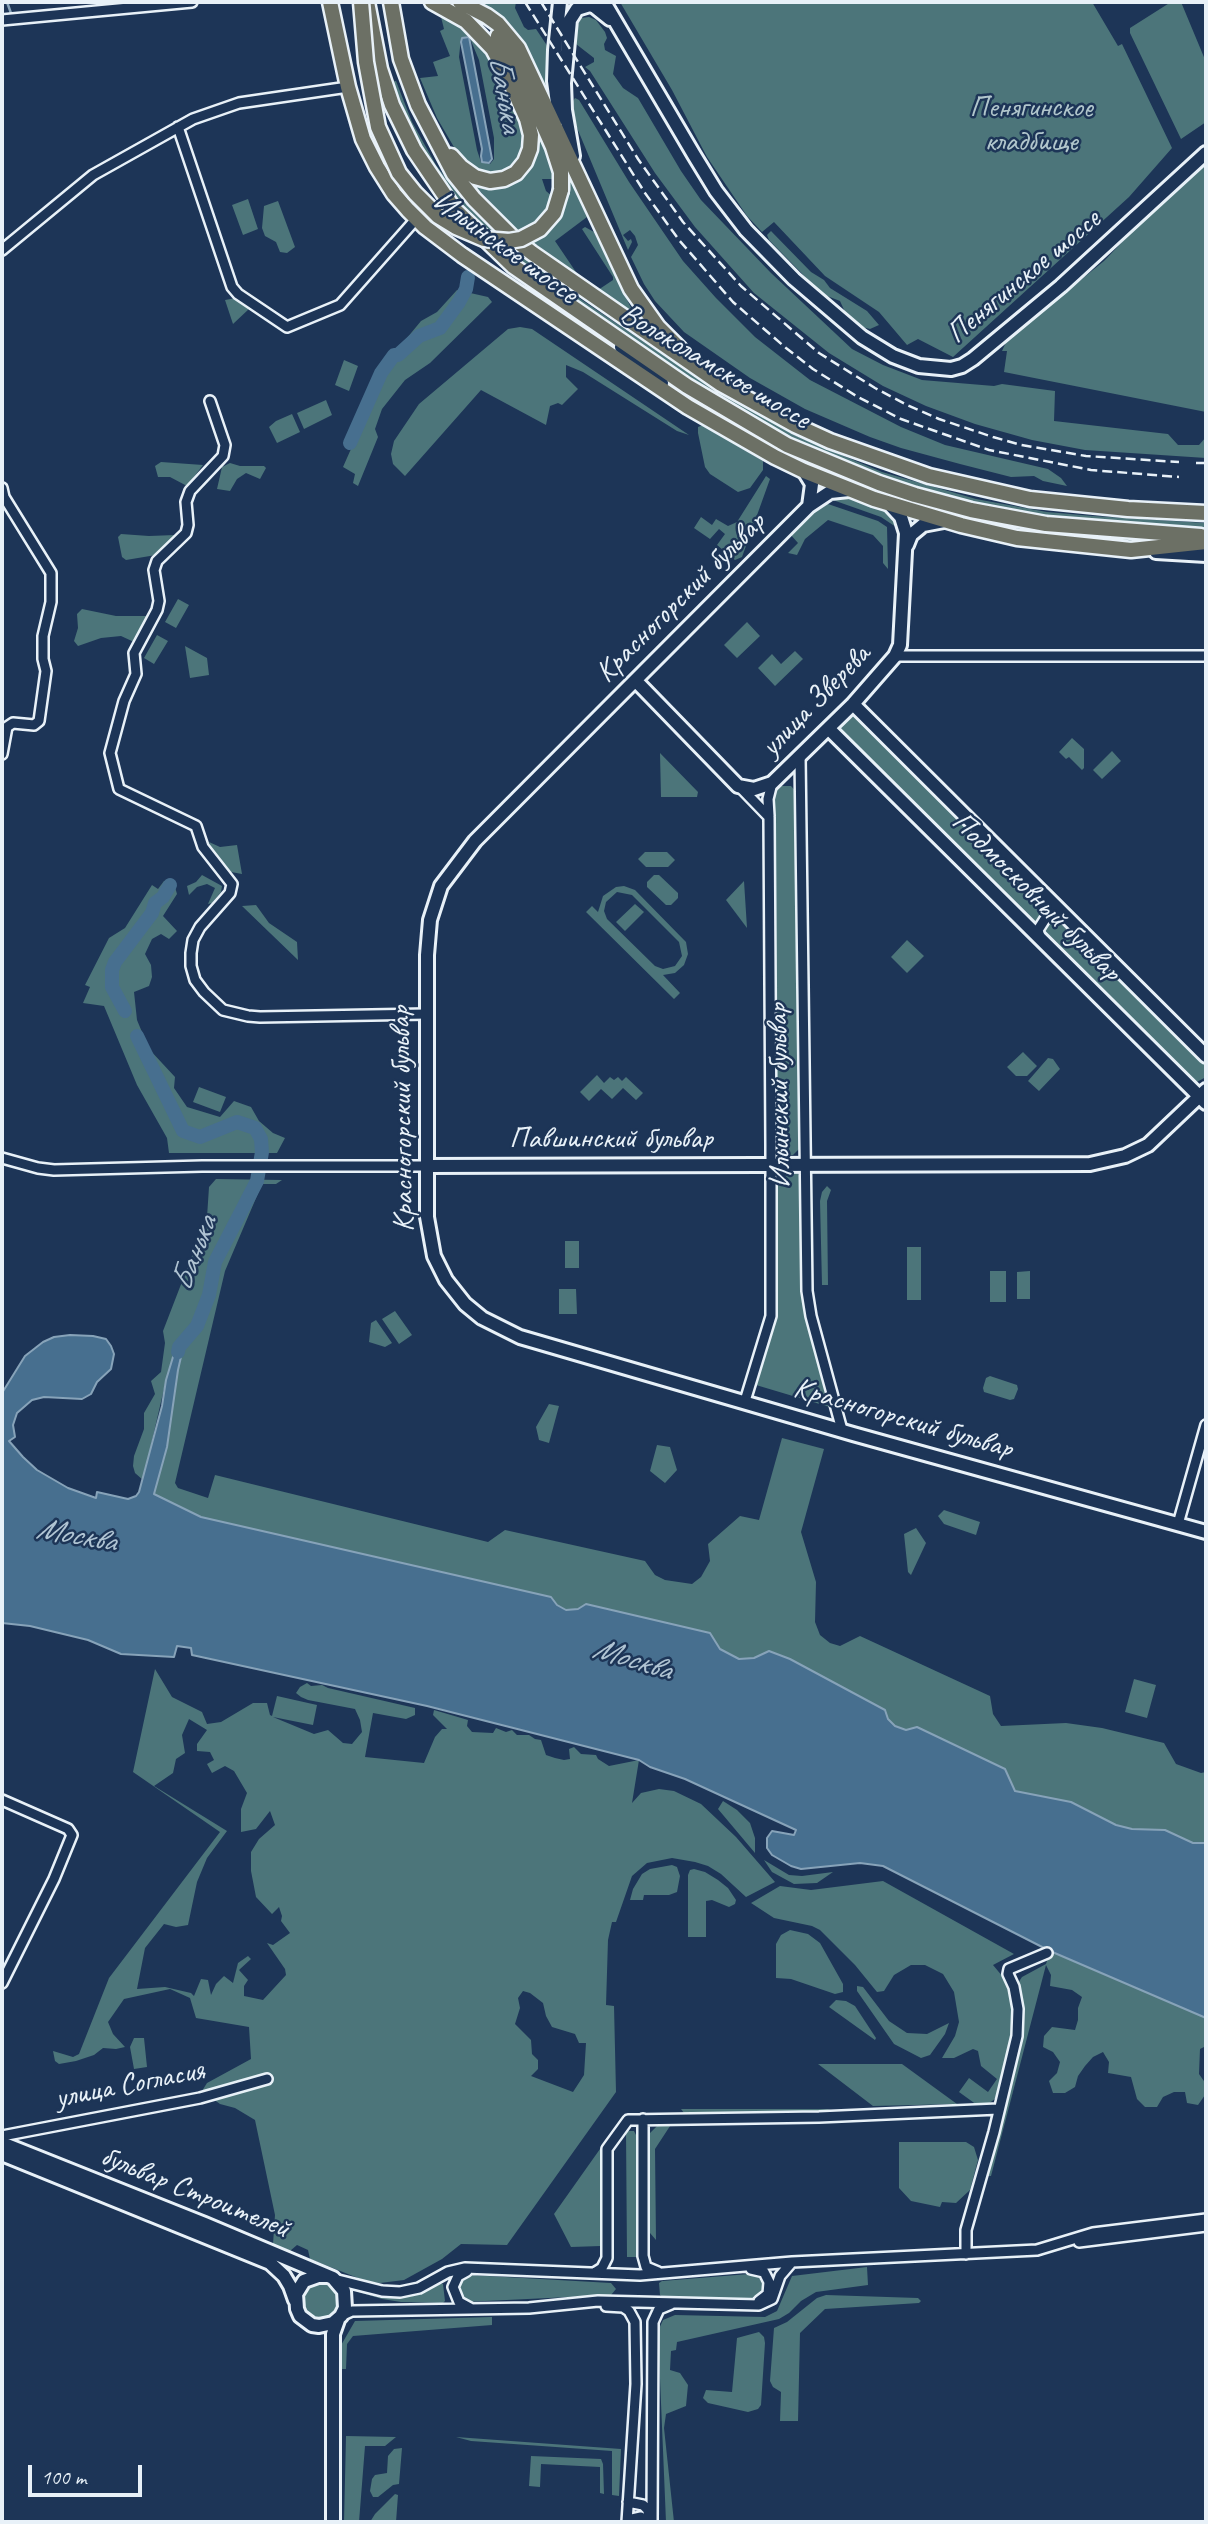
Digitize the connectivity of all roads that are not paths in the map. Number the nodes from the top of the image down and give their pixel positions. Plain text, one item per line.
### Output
1 (192, 2) edge
2 (330, 2) edge
3 (361, 2) edge
4 (367, 2) edge
5 (391, 2) edge
6 (432, 2) edge
7 (560, 2) edge
8 (605, 2) edge
9 (462, 3) edge
10 (2, 20) edge
11 (616, 23) junction
12 (348, 87) junction
13 (178, 127) junction
14 (433, 137) junction
15 (570, 144) junction
16 (1206, 153) edge
17 (582, 181) junction
18 (416, 218) junction
19 (2, 250) edge
20 (597, 326) junction
21 (721, 384) junction
22 (210, 401) dead end
23 (688, 407) junction
24 (804, 471) junction
25 (2, 488) edge
26 (850, 490) junction
27 (889, 505) junction
28 (809, 506) junction
29 (1206, 513) edge
30 (947, 521) junction
31 (1206, 537) edge
32 (1206, 542) edge
33 (907, 546) junction
34 (1132, 550) junction
35 (1206, 555) edge
36 (895, 656) junction
37 (1206, 656) edge
38 (636, 681) junction
39 (853, 704) junction
40 (829, 729) junction
41 (2, 754) edge
42 (800, 756) junction
43 (772, 783) junction
44 (738, 786) junction
45 (769, 817) junction
46 (1063, 914) junction
47 (1040, 937) junction
48 (427, 1014) junction
49 (1206, 1056) edge
50 (1204, 1096) edge
51 (2, 1158) edge
52 (771, 1165) junction
53 (806, 1165) junction
54 (426, 1166) junction
55 (745, 1401) junction
56 (1206, 1425) edge
57 (842, 1430) junction
58 (1178, 1524) junction
59 (1206, 1532) edge
60 (2, 1800) edge
61 (1047, 1953) dead end
62 (2, 1983) edge
63 (267, 2079) dead end
64 (998, 2109) junction
65 (643, 2119) junction
66 (2, 2136) edge
67 (2, 2143) edge
68 (2, 2154) edge
69 (1206, 2219) edge
70 (1206, 2226) edge
71 (1060, 2244) junction
72 (966, 2254) junction
73 (792, 2262) junction
74 (743, 2267) junction
75 (479, 2268) junction
76 (664, 2273) junction
77 (583, 2274) junction
78 (329, 2277) junction
79 (295, 2302) junction
80 (686, 2302) junction
81 (751, 2305) junction
82 (541, 2307) junction
83 (478, 2310) junction
84 (340, 2318) junction
85 (628, 2502) junction
86 (332, 2522) edge
87 (629, 2522) edge
88 (651, 2522) edge

1 - 10 street
2 - 12 main road, Ильинское шоссе
3 - 9 main road, bridge
4 - 20 main road, Волоколамское шоссе
5 - 14 main road, Волоколамское шоссе
6 - 14 main road
7 - 15 street
8 - 11 street
9 - 17 main road, Ильинское шоссе
11 - 15 street
11 - 16 street, Пенягинское шоссе
12 - 13 street
12 - 18 main road, Ильинское шоссе
13 - 18 street
13 - 19 street
14 - 21 main road, Волоколамское шоссе
15 - 17 street
17 - 21 main road, Ильинское шоссе
18 - 23 main road, Ильинское шоссе
20 - 23 street
20 - 31 main road, Волоколамское шоссе
21 - 29 main road, Волоколамское шоссе
22 - 48 street
23 - 24 main road, Ильинское шоссе
24 - 26 main road, Ильинское шоссе
24 - 28 street, Красногорский бульвар
25 - 41 street
26 - 27 main road, Ильинское шоссе
26 - 28 street, Красногорский бульвар
27 - 30 main road, Ильинское шоссе
27 - 33 street
28 - 38 street, Красногорский бульвар
30 - 33 street
30 - 34 main road, Ильинское шоссе
32 - 34 main road, Ильинское шоссе
33 - 36 street
34 - 35 street
36 - 37 street, улица Зверева
36 - 39 street, улица Зверева
38 - 44 street, улица Зверева
38 - 48 street, Красногорский бульвар
39 - 40 street, улица Зверева
39 - 46 street, Подмосковный бульвар
40 - 42 street, улица Зверева
40 - 47 street, Подмосковный бульвар
42 - 43 street, улица Зверева
42 - 53 street, Ильинский бульвар
43 - 44 street, улица Зверева
43 - 45 street, Ильинский бульвар
44 - 45 street
45 - 52 street, Ильинский бульвар
46 - 47 street
46 - 49 street, Подмосковный бульвар
47 - 50 street, Подмосковный бульвар
48 - 54 street, Красногорский бульвар
50 - 53 street, Павшинский бульвар
51 - 54 street, Павшинский бульвар
52 - 53 street, Павшинский бульвар
52 - 54 street, Павшинский бульвар
52 - 55 street, Ильинский бульвар
53 - 57 street, Ильинский бульвар
54 - 55 street, Красногорский бульвар
55 - 57 street, Красногорский бульвар
56 - 58 street
57 - 58 street, Красногорский бульвар
58 - 59 street, Красногорский бульвар
60 - 62 street
61 - 64 street
63 - 66 street, улица Согласия
64 - 65 street
64 - 72 street
65 - 76 street
65 - 77 street
67 - 78 street, бульвар Строителей
68 - 79 street, бульвар Строителей
69 - 71 street
70 - 71 street
71 - 72 street, бульвар Строителей
72 - 73 street, бульвар Строителей
73 - 74 street, бульвар Строителей
73 - 81 street
74 - 76 street, бульвар Строителей
74 - 81 street
75 - 77 street, бульвар Строителей
75 - 78 street, бульвар Строителей
75 - 83 street
76 - 77 street, бульвар Строителей
78 - 79 street, бульвар Строителей
78 - 84 street
79 - 84 street, бульвар Строителей
80 - 81 street, бульвар Строителей
80 - 82 street, бульвар Строителей
80 - 88 street
82 - 83 street, бульвар Строителей
82 - 85 street
83 - 84 street, бульвар Строителей
84 - 86 street
85 - 87 street
85 - 88 street
87 - 88 street

